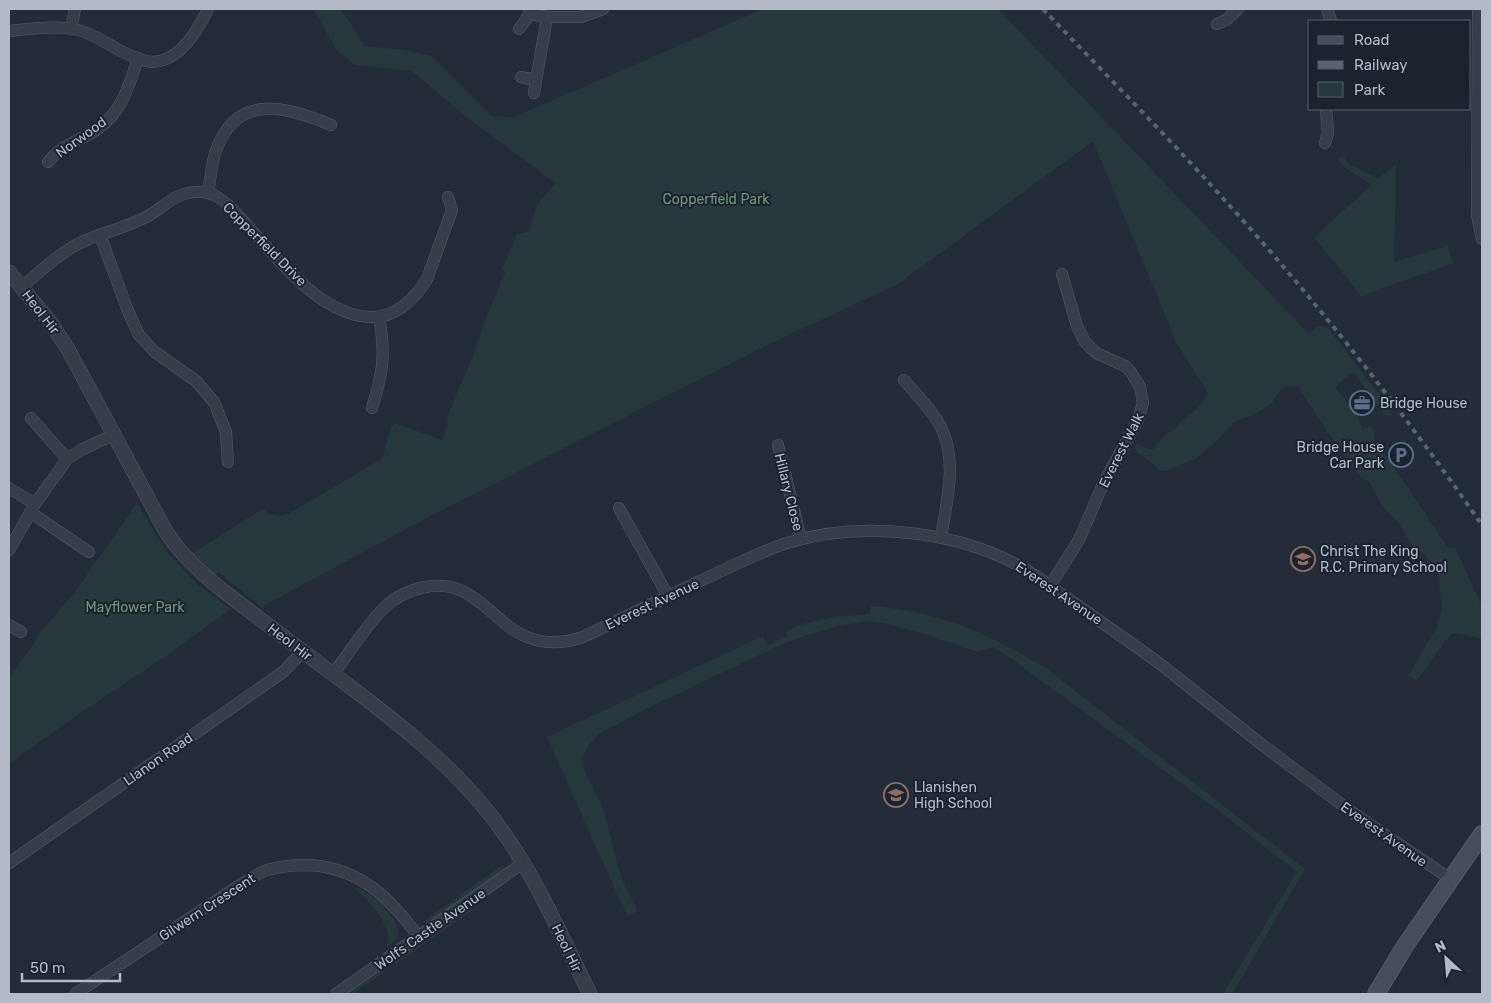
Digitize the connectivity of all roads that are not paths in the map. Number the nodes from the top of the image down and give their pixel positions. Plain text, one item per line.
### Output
1 (75, 9) edge
2 (208, 9) edge
3 (603, 9) edge
4 (1238, 9) edge
5 (1478, 9) edge
6 (530, 11) edge
7 (547, 17) junction
8 (1217, 24) dead end
9 (71, 28) junction
10 (519, 29) dead end
11 (9, 31) edge
12 (138, 58) junction
13 (521, 77) dead end
14 (536, 80) junction
15 (534, 94) dead end
16 (1326, 110) edge
17 (331, 125) dead end
18 (1325, 143) dead end
19 (48, 162) dead end
20 (208, 193) junction
21 (448, 197) dead end
22 (100, 235) junction
23 (1482, 239) edge
24 (9, 272) edge
25 (1062, 274) dead end
26 (22, 287) junction
27 (379, 317) junction
28 (904, 380) dead end
29 (372, 408) dead end
30 (31, 418) dead end
31 (115, 434) junction
32 (778, 445) dead end
33 (68, 459) junction
34 (228, 462) dead end
35 (9, 488) edge
36 (33, 508) junction
37 (619, 508) dead end
38 (941, 538) junction
39 (801, 539) junction
40 (9, 550) edge
41 (89, 552) dead end
42 (1050, 586) junction
43 (668, 596) junction
44 (9, 625) edge
45 (21, 632) dead end
46 (303, 651) junction
47 (333, 674) junction
48 (1482, 834) edge
49 (9, 863) edge
50 (523, 863) junction
51 (1452, 880) junction
52 (418, 936) junction
53 (75, 994) edge
54 (336, 994) edge
55 (590, 994) edge
56 (1376, 994) edge

1 - 9 street
2 - 12 street
3 - 7 street
4 - 8 street
5 - 23 street
6 - 7 street
6 - 10 street
7 - 14 street
9 - 11 street
9 - 12 street
12 - 19 street, Norwood
13 - 14 street
14 - 15 street
16 - 18 street
17 - 20 street
20 - 22 street, Copperfield Drive
20 - 27 street, Copperfield Drive
21 - 27 street, Copperfield Drive
22 - 26 street, Copperfield Drive
22 - 34 street
24 - 26 street, Heol Hir
25 - 42 street, Everest Walk
26 - 31 street, Heol Hir
27 - 29 street
28 - 38 street
30 - 33 street
31 - 33 street
31 - 46 street, Heol Hir
32 - 39 street, Hillary Close
33 - 36 street
35 - 36 street
36 - 40 street
36 - 41 street
37 - 43 street
38 - 39 street, Everest Avenue
38 - 42 street, Everest Avenue
39 - 43 street, Everest Avenue
42 - 51 street, Everest Avenue
43 - 47 street, Everest Avenue
44 - 45 street
46 - 47 street, Heol Hir
46 - 49 street, Llanon Road
47 - 50 street, Heol Hir
48 - 51 main road
50 - 52 street, Wolfs Castle Avenue
50 - 55 street, Heol Hir
51 - 56 main road
52 - 53 street, Gilwern Crescent
52 - 54 street, Wolfs Castle Avenue

